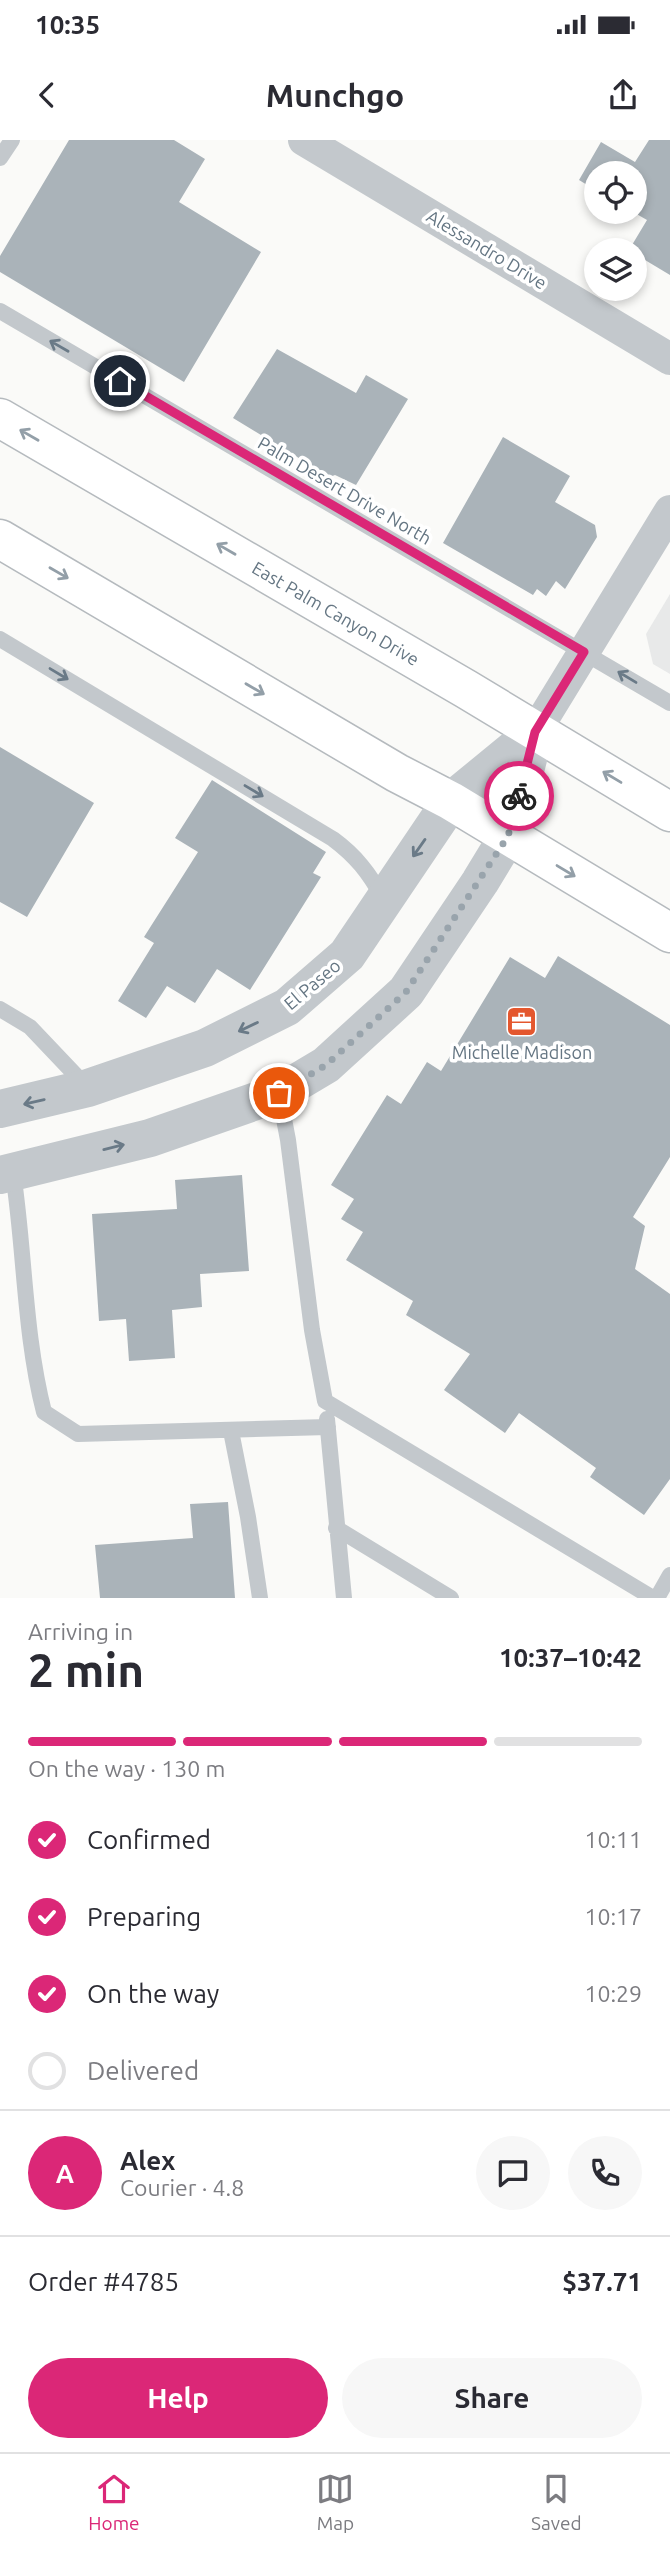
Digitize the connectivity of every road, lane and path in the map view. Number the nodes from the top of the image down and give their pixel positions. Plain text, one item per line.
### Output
1 (12, 140) edge
2 (304, 140) edge
3 (0, 158) edge
4 (0, 311) edge
5 (670, 359) edge
6 (0, 418) edge
7 (670, 511) edge
8 (0, 539) edge
9 (0, 639) edge
10 (584, 652) junction
11 (670, 703) edge
12 (535, 732) junction
13 (451, 801) junction
14 (670, 812) edge
15 (508, 836) junction
16 (384, 899) junction
17 (670, 933) edge
18 (0, 1009) edge
19 (88, 1088) junction
20 (279, 1093) junction
21 (0, 1109) edge
22 (7, 1174) edge
23 (325, 1401) junction
24 (328, 1427) junction
25 (231, 1430) junction
26 (336, 1528) junction
27 (670, 1575) edge
28 (260, 1598) edge
29 (344, 1598) edge
30 (451, 1598) edge
31 (655, 1598) edge

1 - 3 lane
2 - 5 street, Alessandro Drive
10 -> 4 lane, Palm Desert Drive North
12 -> 6 main road, East Palm Canyon Drive
7 - 10 street
8 -> 13 main road
9 -> 16 lane
11 -> 10 lane, Palm Desert Drive North
10 - 12 street
12 - 13 street, El Paseo
14 -> 12 main road, East Palm Canyon Drive
12 - 15 street
13 - 15 main road
13 -> 16 street, El Paseo
15 -> 17 main road
15 - 20 street
16 -> 19 street, El Paseo
18 - 19 lane
19 -> 21 street, El Paseo
22 -> 20 street
20 - 23 lane
22 - 25 lane
23 - 24 lane
23 - 31 lane
24 - 25 lane
24 - 26 lane
25 - 28 lane
26 - 29 lane
26 - 30 lane
27 - 31 lane

